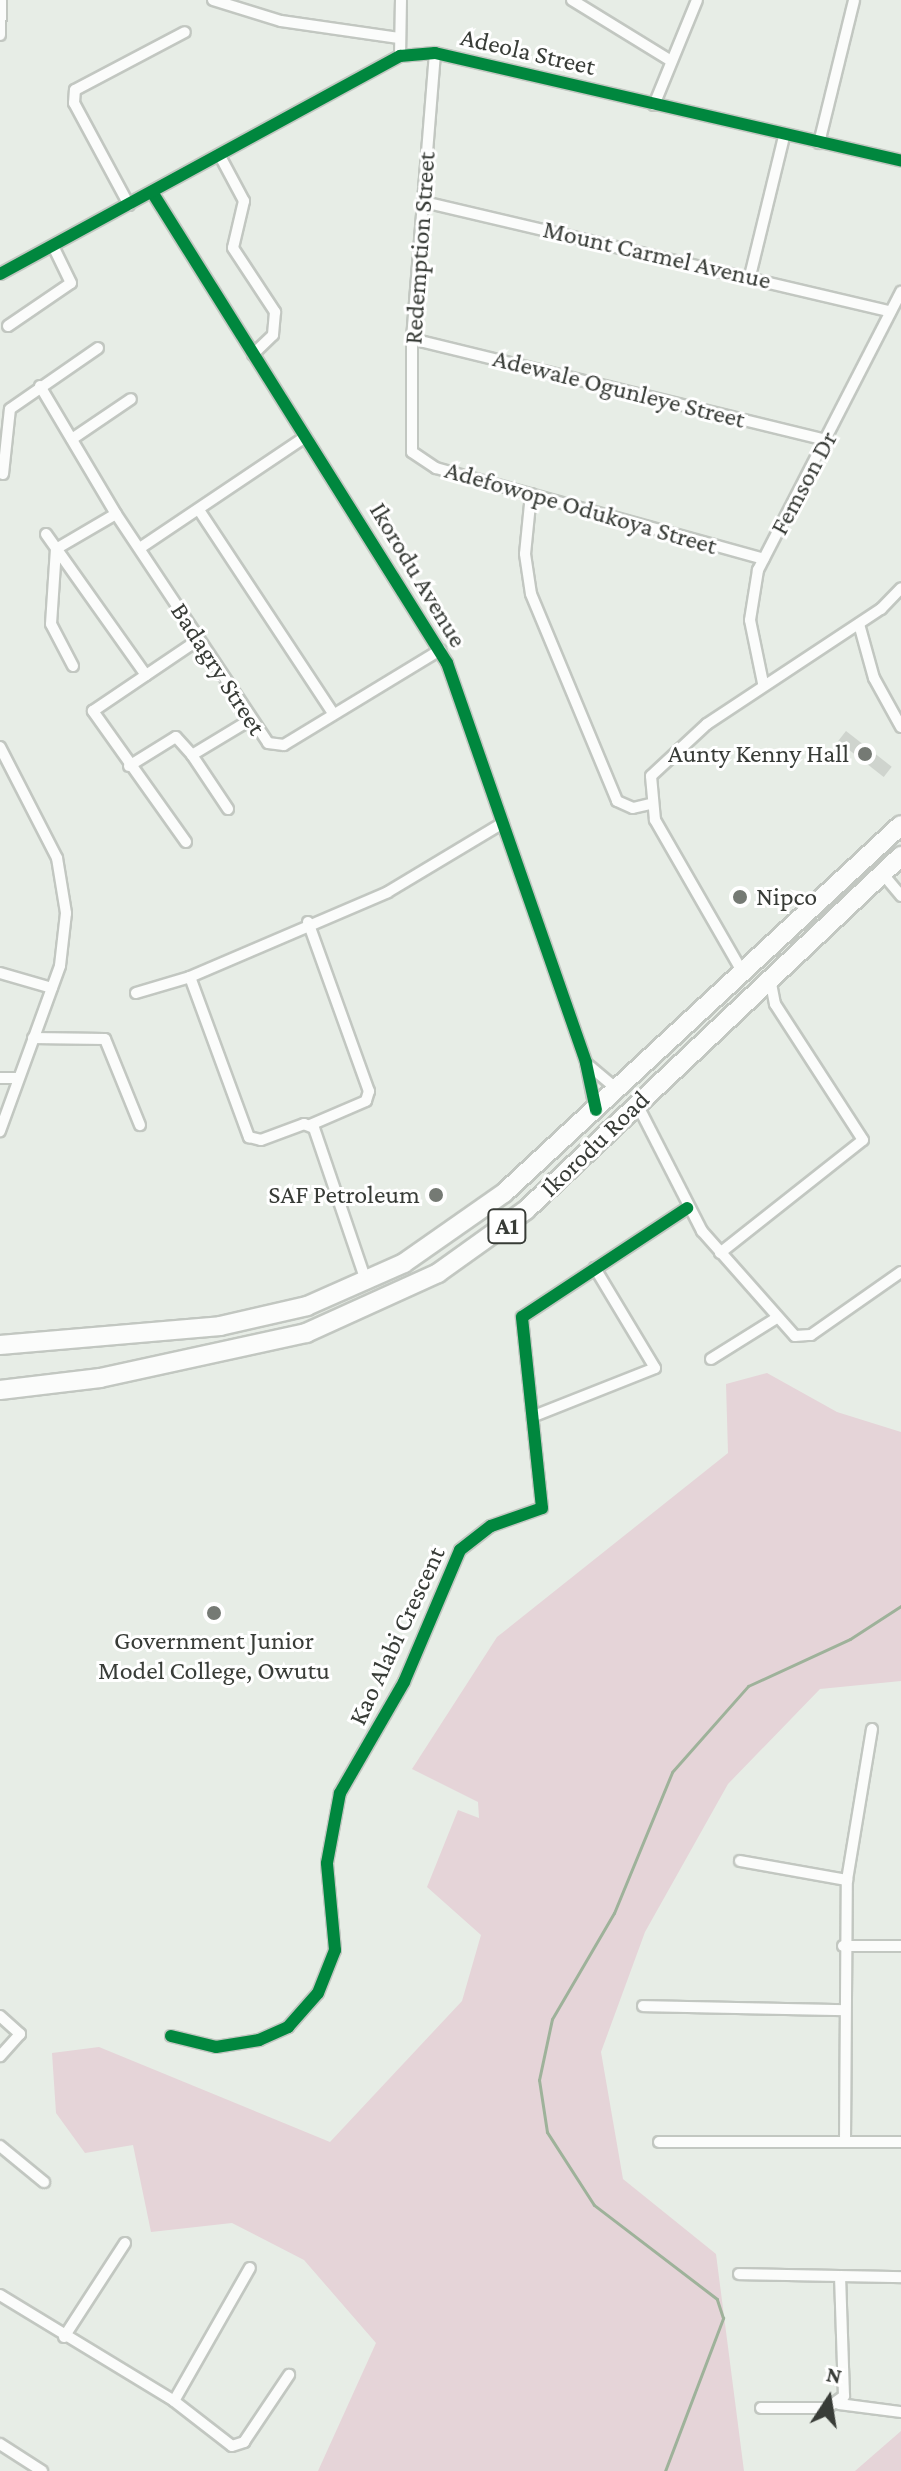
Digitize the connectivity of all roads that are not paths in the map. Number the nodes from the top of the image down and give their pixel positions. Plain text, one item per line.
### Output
1 (1, 0) edge
2 (213, 0) edge
3 (401, 0) edge
4 (572, 0) edge
5 (697, 0) edge
6 (854, 0) edge
7 (185, 32) dead end
8 (0, 35) edge
9 (399, 38) junction
10 (435, 53) junction
11 (400, 56) junction
12 (671, 61) junction
13 (654, 105) junction
14 (784, 137) junction
15 (819, 143) junction
16 (220, 156) junction
17 (901, 161) edge
18 (152, 192) junction
19 (424, 202) junction
20 (129, 205) junction
21 (53, 246) junction
22 (0, 274) edge
23 (750, 276) junction
24 (901, 292) edge
25 (890, 311) junction
26 (8, 326) dead end
27 (412, 339) junction
28 (98, 348) dead end
29 (253, 354) junction
30 (40, 386) junction
31 (131, 399) dead end
32 (305, 437) junction
33 (72, 439) junction
34 (827, 440) junction
35 (409, 443) joint
36 (3, 474) dead end
37 (531, 494) junction
38 (199, 510) junction
39 (116, 514) junction
40 (46, 534) dead end
41 (140, 548) junction
42 (56, 549) junction
43 (764, 559) junction
44 (901, 588) edge
45 (859, 624) junction
46 (198, 640) junction
47 (440, 650) junction
48 (73, 666) dead end
49 (146, 675) junction
50 (763, 683) junction
51 (332, 712) junction
52 (250, 720) junction
53 (901, 727) edge
54 (0, 747) edge
55 (192, 755) junction
56 (129, 766) junction
57 (650, 804) junction
58 (228, 809) dead end
59 (503, 823) junction
60 (901, 825) edge
61 (186, 842) dead end
62 (901, 856) edge
63 (882, 873) junction
64 (901, 896) edge
65 (308, 922) junction
66 (0, 973) edge
67 (743, 973) junction
68 (190, 977) junction
69 (770, 978) junction
70 (52, 988) junction
71 (136, 993) dead end
72 (33, 1038) junction
73 (586, 1063) junction
74 (0, 1078) edge
75 (17, 1078) junction
76 (618, 1090) junction
77 (637, 1104) junction
78 (596, 1110) junction
79 (140, 1125) dead end
80 (310, 1125) junction
81 (0, 1131) edge
82 (687, 1208) junction
83 (720, 1253) junction
84 (595, 1268) junction
85 (901, 1272) edge
86 (367, 1282) junction
87 (775, 1319) junction
88 (0, 1345) edge
89 (711, 1359) dead end
90 (0, 1390) edge
91 (534, 1416) junction
92 (872, 1729) dead end
93 (740, 1861) dead end
94 (847, 1880) junction
95 (843, 1946) junction
96 (901, 1946) edge
97 (643, 2006) dead end
98 (842, 2010) junction
99 (0, 2016) edge
100 (171, 2036) dead end
101 (0, 2056) edge
102 (659, 2142) dead end
103 (845, 2142) junction
104 (901, 2142) edge
105 (0, 2146) edge
106 (44, 2182) dead end
107 (125, 2243) dead end
108 (250, 2268) dead end
109 (739, 2274) dead end
110 (840, 2276) junction
111 (901, 2277) edge
112 (0, 2295) edge
113 (64, 2337) junction
114 (289, 2375) dead end
115 (174, 2401) junction
116 (839, 2404) junction
117 (761, 2408) dead end
118 (901, 2412) edge
119 (0, 2444) edge
120 (42, 2471) edge

1 - 8 street
2 - 9 street
3 - 9 street
4 - 12 street
5 - 12 street
6 - 15 street
7 - 20 street
9 - 11 street
10 - 11 street, Adeola Street
10 - 13 street, Adeola Street
10 - 19 street, Redemption Street
11 - 16 street, Adeola Street
12 - 13 street
13 - 14 street, Adeola Street
14 - 15 street, Adeola Street
14 - 23 street
15 - 17 street, Adeola Street
16 - 18 street, Adeola Street
16 - 29 street
18 - 20 street, Adeola Street
18 - 29 street, Ikorodu Avenue
19 - 23 street, Mount Carmel Avenue
19 - 27 street, Redemption Street
20 - 21 street, Adeola Street
21 - 22 street, Adeola Street
21 - 26 street
23 - 25 street, Mount Carmel Avenue
24 - 25 street, Femson Dr
25 - 34 street, Femson Dr
27 - 34 street, Adewale Ogunleye Street
27 - 35 street, Redemption Street
28 - 30 street
29 - 32 street, Ikorodu Avenue
30 - 33 street, Badagry Street
30 - 36 street
31 - 33 street
32 - 38 street
32 - 47 street, Ikorodu Avenue
33 - 39 street, Badagry Street
34 - 43 street, Femson Dr
35 - 37 street, Adefowope Odukoya Street
37 - 43 street, Adefowope Odukoya Street
37 - 57 street
38 - 41 street
38 - 51 street
39 - 41 street, Badagry Street
39 - 42 street
40 - 42 street
41 - 46 street, Badagry Street
42 - 48 street
42 - 49 street
43 - 50 street, Femson Dr
44 - 45 street
45 - 50 street
45 - 53 street
46 - 49 street
46 - 52 street, Badagry Street
47 - 51 street, Badagry Street
47 - 59 street, Ikorodu Avenue
49 - 56 street
50 - 57 street
51 - 52 street, Badagry Street
52 - 55 street
54 - 70 street
55 - 56 street
55 - 58 street
56 - 61 street
57 - 67 street
59 - 65 street
59 - 73 street, Ikorodu Avenue
60 - 67 highway, Ikorodu Road / A1
62 - 63 highway, Ikorodu Road / A1
63 - 64 street
63 - 69 highway, Ikorodu Road / A1
65 - 68 street
65 - 80 street
66 - 70 street
67 - 76 highway, Ikorodu Road / A1
68 - 71 street
68 - 80 street
69 - 77 highway, Ikorodu Road / A1
69 - 83 street
70 - 72 street
72 - 75 street
72 - 79 street
73 - 76 street
73 - 78 street, Ikorodu Avenue
74 - 75 street
75 - 81 street
76 - 78 highway, Ikorodu Road / A1
77 - 82 street
77 - 90 highway, Ikorodu Road / A1
78 - 86 highway, Ikorodu Road / A1
80 - 86 street
82 - 83 street
82 - 84 street, Kao Alabi Crescent
83 - 87 street
84 - 91 street, Kao Alabi Crescent
84 - 91 street
85 - 87 street
86 - 88 highway, Ikorodu Road / A1
87 - 89 street
91 - 100 street, Kao Alabi Crescent
92 - 94 street
93 - 94 street
94 - 95 street
95 - 96 street
95 - 98 street
97 - 98 street
98 - 103 street
99 - 101 street
102 - 103 street
103 - 104 street
105 - 106 street
107 - 113 street
108 - 115 street
109 - 110 street
110 - 111 street
110 - 116 street
112 - 113 street
113 - 115 street
114 - 115 street
116 - 117 street
116 - 118 street
119 - 120 street

